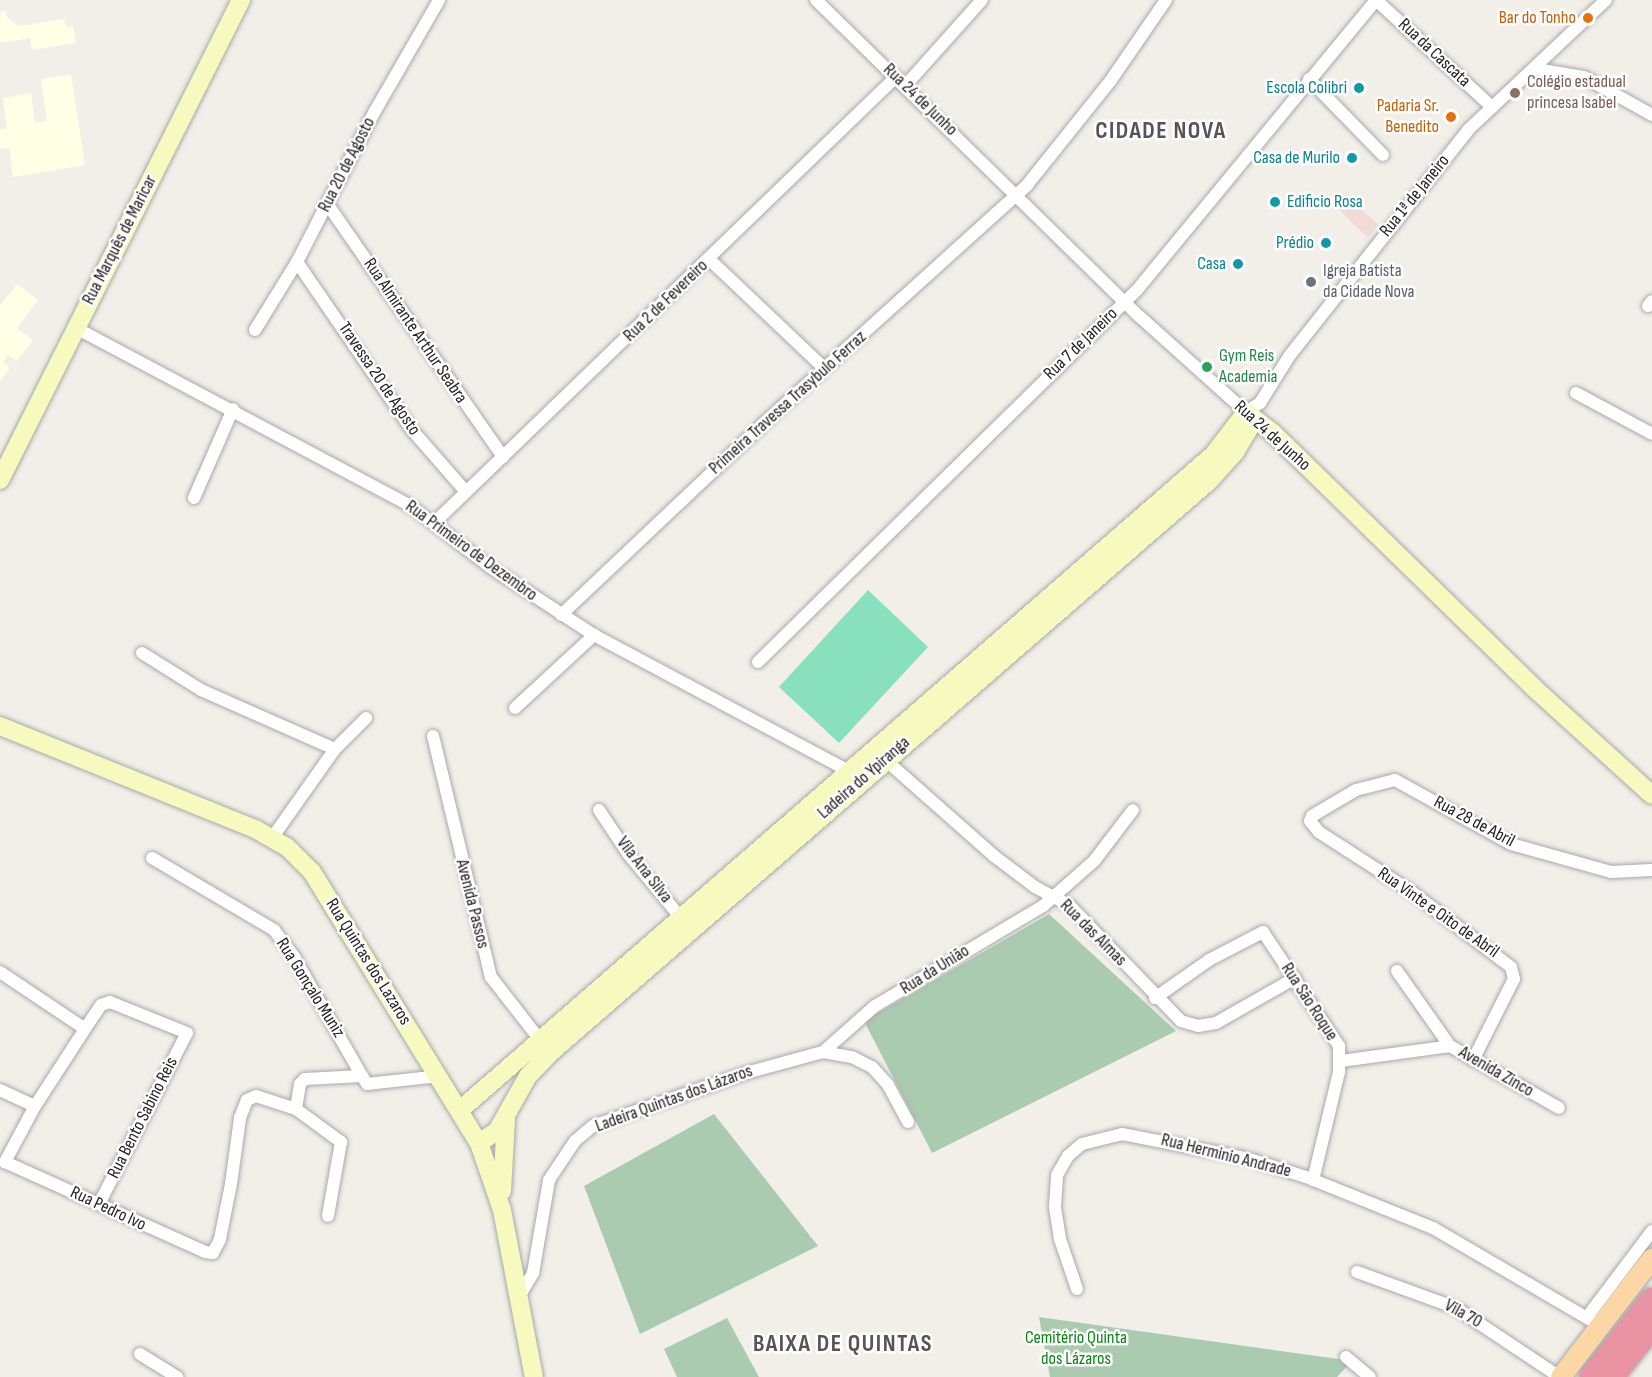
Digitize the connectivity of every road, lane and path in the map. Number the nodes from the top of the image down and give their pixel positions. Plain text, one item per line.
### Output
1 (241, 0) edge
2 (816, 0) edge
3 (982, 0) edge
4 (1166, 0) edge
5 (1376, 0) edge
6 (1606, 0) edge
7 (435, 1) edge
8 (1536, 69) junction
9 (1309, 79) junction
10 (901, 81) junction
11 (1492, 107) junction
12 (1652, 115) edge
13 (1383, 155) dead end
14 (1017, 193) junction
15 (328, 205) junction
16 (710, 259) junction
17 (297, 262) junction
18 (1125, 302) junction
19 (76, 328) junction
20 (255, 330) dead end
21 (824, 368) junction
22 (1576, 393) dead end
23 (233, 409) junction
24 (1254, 411) junction
25 (1652, 434) edge
26 (503, 457) junction
27 (0, 480) edge
28 (466, 492) junction
29 (194, 498) dead end
30 (435, 522) junction
31 (561, 615) junction
32 (594, 635) junction
33 (142, 653) dead end
34 (758, 662) dead end
35 (515, 708) dead end
36 (366, 718) dead end
37 (0, 726) edge
38 (433, 736) dead end
39 (335, 749) junction
40 (879, 755) junction
41 (856, 775) junction
42 (1652, 795) edge
43 (599, 810) dead end
44 (1134, 810) dead end
45 (1310, 821) joint
46 (272, 838) junction
47 (152, 858) dead end
48 (1652, 870) edge
49 (1053, 896) junction
50 (686, 924) junction
51 (1397, 971) dead end
52 (0, 972) edge
53 (1294, 978) junction
54 (1155, 998) junction
55 (85, 1029) junction
56 (1450, 1046) junction
57 (545, 1047) junction
58 (823, 1052) junction
59 (1473, 1060) junction
60 (1341, 1061) junction
61 (362, 1076) junction
62 (439, 1076) junction
63 (0, 1090) edge
64 (35, 1106) junction
65 (1559, 1108) dead end
66 (296, 1109) junction
67 (460, 1110) junction
68 (506, 1118) junction
69 (908, 1122) dead end
70 (479, 1143) junction
71 (1313, 1180) junction
72 (99, 1204) junction
73 (502, 1210) junction
74 (328, 1216) dead end
75 (1652, 1231) edge
76 (1652, 1259) edge
77 (1357, 1272) dead end
78 (1077, 1289) dead end
79 (520, 1295) junction
80 (1652, 1299) edge
81 (1594, 1321) junction
82 (1652, 1328) edge
83 (140, 1354) dead end
84 (1346, 1357) dead end
85 (177, 1377) edge
86 (534, 1377) edge
87 (1370, 1377) edge
88 (1560, 1377) edge
89 (1591, 1377) edge
90 (1614, 1377) edge

1 - 19 street, Rua Marquês de Maricar
2 - 10 street, Rua 24 de Junho
3 - 10 street, Rua 2 de Fevereiro
4 - 14 street, Primeira Travessa Trasybulo Ferraz
5 - 9 street, Rua 7 de Janeiro
5 - 11 street, Rua da Cascata
6 - 8 street, Rua 1ª de Janeiro
7 - 15 street, Rua 20 de Agosto
8 - 11 street, Rua 1ª de Janeiro
8 - 12 street
9 - 13 street
9 - 18 street, Rua 7 de Janeiro
10 - 14 street, Rua 24 de Junho
10 - 16 street, Rua 2 de Fevereiro
11 - 24 street, Rua 1ª de Janeiro
14 - 18 street, Rua 24 de Junho
14 - 21 street, Primeira Travessa Trasybulo Ferraz
15 - 17 street, Rua 20 de Agosto
15 - 26 street, Rua Almirante Arthur Seabra
16 - 21 street
16 - 26 street, Rua 2 de Fevereiro
17 - 20 street, Rua 20 de Agosto
17 - 28 street, Travessa 20 de Agosto
18 - 24 street, Rua 24 de Junho
18 - 34 street, Rua 7 de Janeiro
19 - 23 street, Rua Primeiro de Dezembro
19 - 27 street, Rua Marquês de Maricar
21 - 31 street, Primeira Travessa Trasybulo Ferraz
22 - 25 street
23 - 29 street
23 - 30 street, Rua Primeiro de Dezembro
24 - 40 street, Ladeira do Ypiranga
24 - 42 street, Rua 24 de Junho
26 - 28 street, Rua 2 de Fevereiro
28 - 30 street, Rua 2 de Fevereiro
30 - 31 street, Rua Primeiro de Dezembro
31 - 32 street, Rua Primeiro de Dezembro
32 - 35 street
32 - 41 street, Rua Primeiro de Dezembro
33 - 39 street
36 - 39 street
37 - 46 street, Rua Quintas dos Lazaros
38 - 57 street, Avenida Passos
39 - 46 street
40 - 41 street, Ladeira do Ypiranga
40 - 49 street, Rua das Almas
41 - 50 street, Ladeira do Ypiranga
43 - 50 street, Vila Ana Silva
44 - 49 street, Rua da União
45 - 48 street, Rua 28 de Abril
45 - 59 street, Rua Vinte e Oito de Abril
46 - 62 street, Rua Quintas dos Lazaros
47 - 61 street, Rua Gonçalo Muniz
49 - 54 street, Rua das Almas
49 - 58 street, Rua da União
50 - 57 street, Ladeira do Ypiranga
51 - 56 street, Avenida Zinco
52 - 55 street
53 - 54 street, Rua das Almas
53 - 54 street, Rua São Roque
53 - 60 street, Rua São Roque
55 - 64 street
55 - 72 street, Rua Bento Sabino Reis
56 - 59 street, Avenida Zinco
56 - 60 street
57 - 67 street, Ladeira do Ypiranga
57 - 68 street, Ladeira do Ypiranga
58 - 69 street, Ladeira Quintas dos Lázaros
58 - 79 street, Ladeira Quintas dos Lázaros
59 - 65 street, Avenida Zinco
60 - 71 street, Rua São Roque
61 - 62 street
61 - 66 street
62 - 67 street, Rua Quintas dos Lazaros
63 - 64 street
64 - 72 street, Rua Pedro Ivo
66 - 72 street, Rua Pedro Ivo
66 - 74 street
67 - 70 street, Rua Quintas dos Lazaros
68 - 70 street, Ladeira do Ypiranga
68 - 73 street
70 - 73 street, Rua Quintas dos Lazaros
71 - 78 street, Rua Herminio Andrade
71 - 81 street, Rua Herminio Andrade
73 - 79 street, Rua Quintas dos Lazaros
75 - 81 street
76 - 81 main road
77 - 88 street, Vila 70
79 - 86 street, Rua Quintas dos Lazaros
80 - 89 highway
81 - 88 main road
82 - 90 highway
83 - 85 street
84 - 87 street

